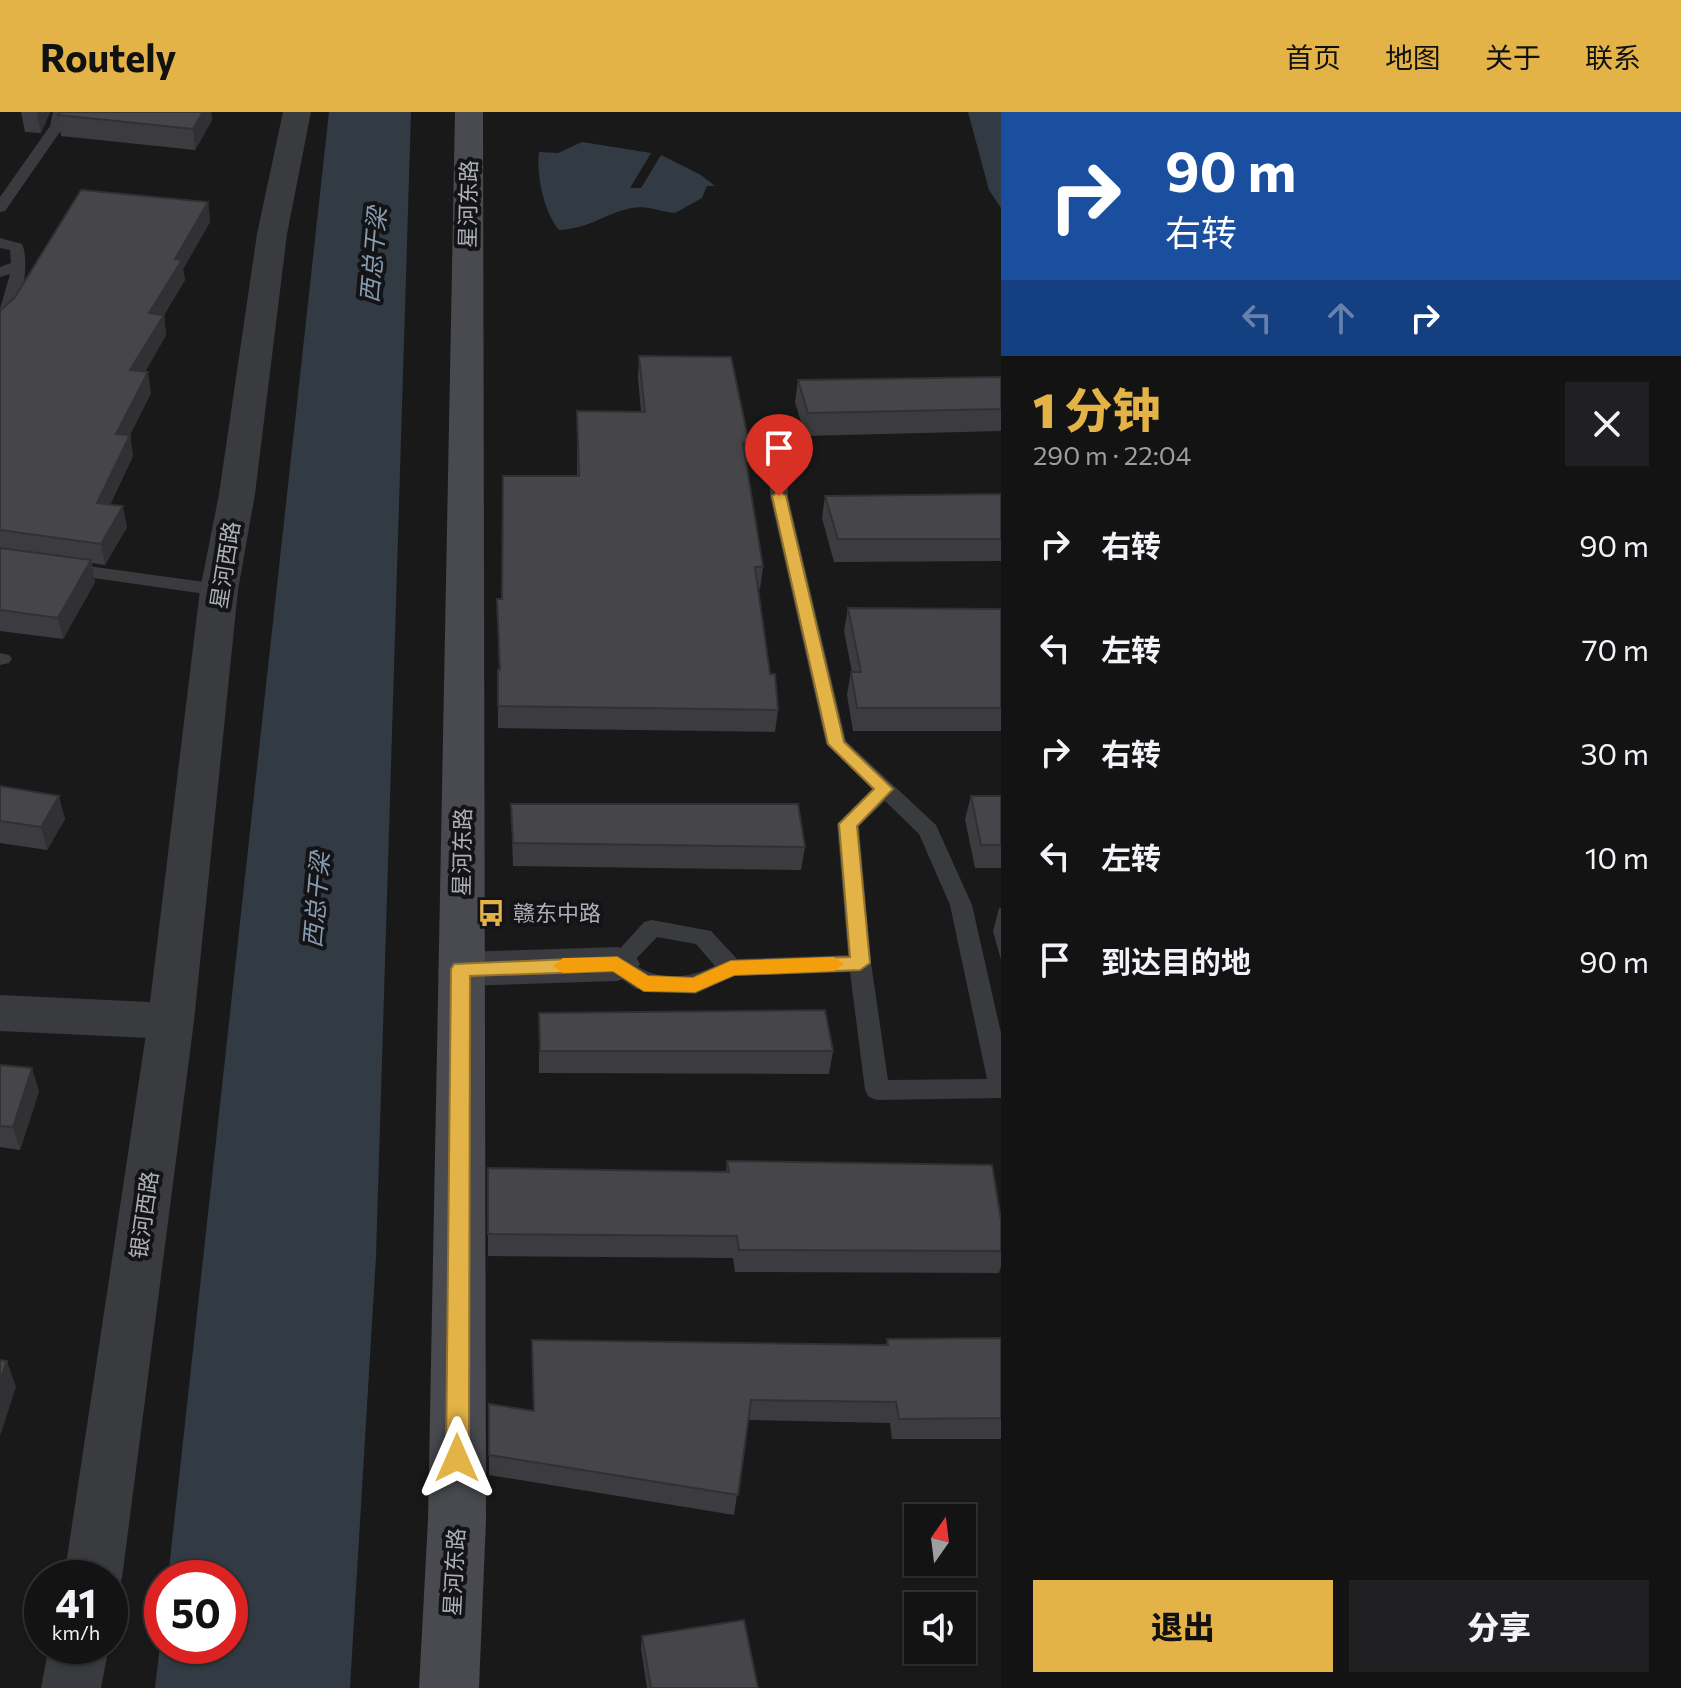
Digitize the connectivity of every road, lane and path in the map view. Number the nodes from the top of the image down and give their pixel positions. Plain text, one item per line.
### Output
1 (60, 112) edge
2 (297, 112) edge
3 (469, 112) edge
4 (0, 208) edge
5 (0, 243) edge
6 (19, 265) junction
7 (0, 272) edge
8 (0, 327) edge
9 (778, 434) dead end
10 (47, 566) edge
11 (219, 590) junction
12 (885, 789) junction
13 (860, 963) junction
14 (617, 964) junction
15 (731, 968) junction
16 (461, 969) junction
17 (0, 1013) edge
18 (171, 1021) junction
19 (1001, 1087) edge
20 (96, 1560) edge
21 (76, 1664) edge
22 (71, 1688) edge
23 (449, 1688) edge

1 - 4 lane
2 - 11 street, 星河西路
3 - 16 main road, 星河东路
5 - 6 lane
6 - 7 lane
6 - 8 lane
9 - 12 lane
10 - 11 lane
11 - 18 street, 星河西路
12 - 13 lane
12 - 19 lane
13 - 15 lane
13 - 19 lane
14 - 15 lane
14 - 15 lane
14 - 16 street
16 - 23 main road, 星河东路
17 - 18 street
18 - 20 street, 银河西路
21 - 22 street

